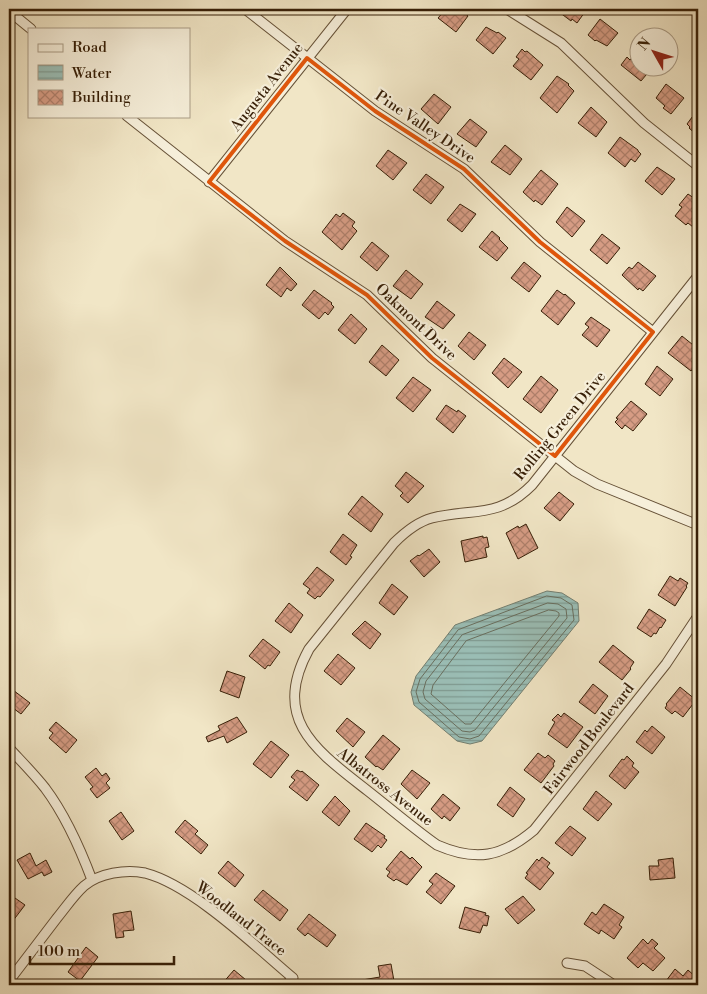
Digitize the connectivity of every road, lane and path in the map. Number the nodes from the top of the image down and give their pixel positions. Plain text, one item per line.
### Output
1 (245, 9) edge
2 (347, 9) edge
3 (507, 9) edge
4 (9, 11) edge
5 (30, 28) edge
6 (307, 58) junction
7 (129, 118) edge
8 (698, 166) edge
9 (209, 182) junction
10 (698, 276) edge
11 (653, 332) junction
12 (555, 456) junction
13 (698, 525) edge
14 (698, 616) edge
15 (296, 707) joint
16 (9, 748) edge
17 (483, 855) joint
18 (92, 880) junction
19 (567, 963) dead end
20 (9, 981) edge
21 (286, 985) edge
22 (614, 985) edge

1 - 6 street, Pine Valley Drive
2 - 6 street, Augusta Avenue
3 - 8 street
4 - 5 street
6 - 9 street, Augusta Avenue
6 - 11 street, Pine Valley Drive
7 - 9 street, Oakmont Drive
9 - 12 street, Oakmont Drive
10 - 11 street, Rolling Green Drive
11 - 12 street, Rolling Green Drive
12 - 13 street, Oakmont Drive
12 - 15 street, Rolling Green Drive
14 - 17 street, Fairwood Boulevard
15 - 17 street, Albatross Avenue
16 - 18 street
18 - 20 street
18 - 21 street, Woodland Trace
19 - 22 street

